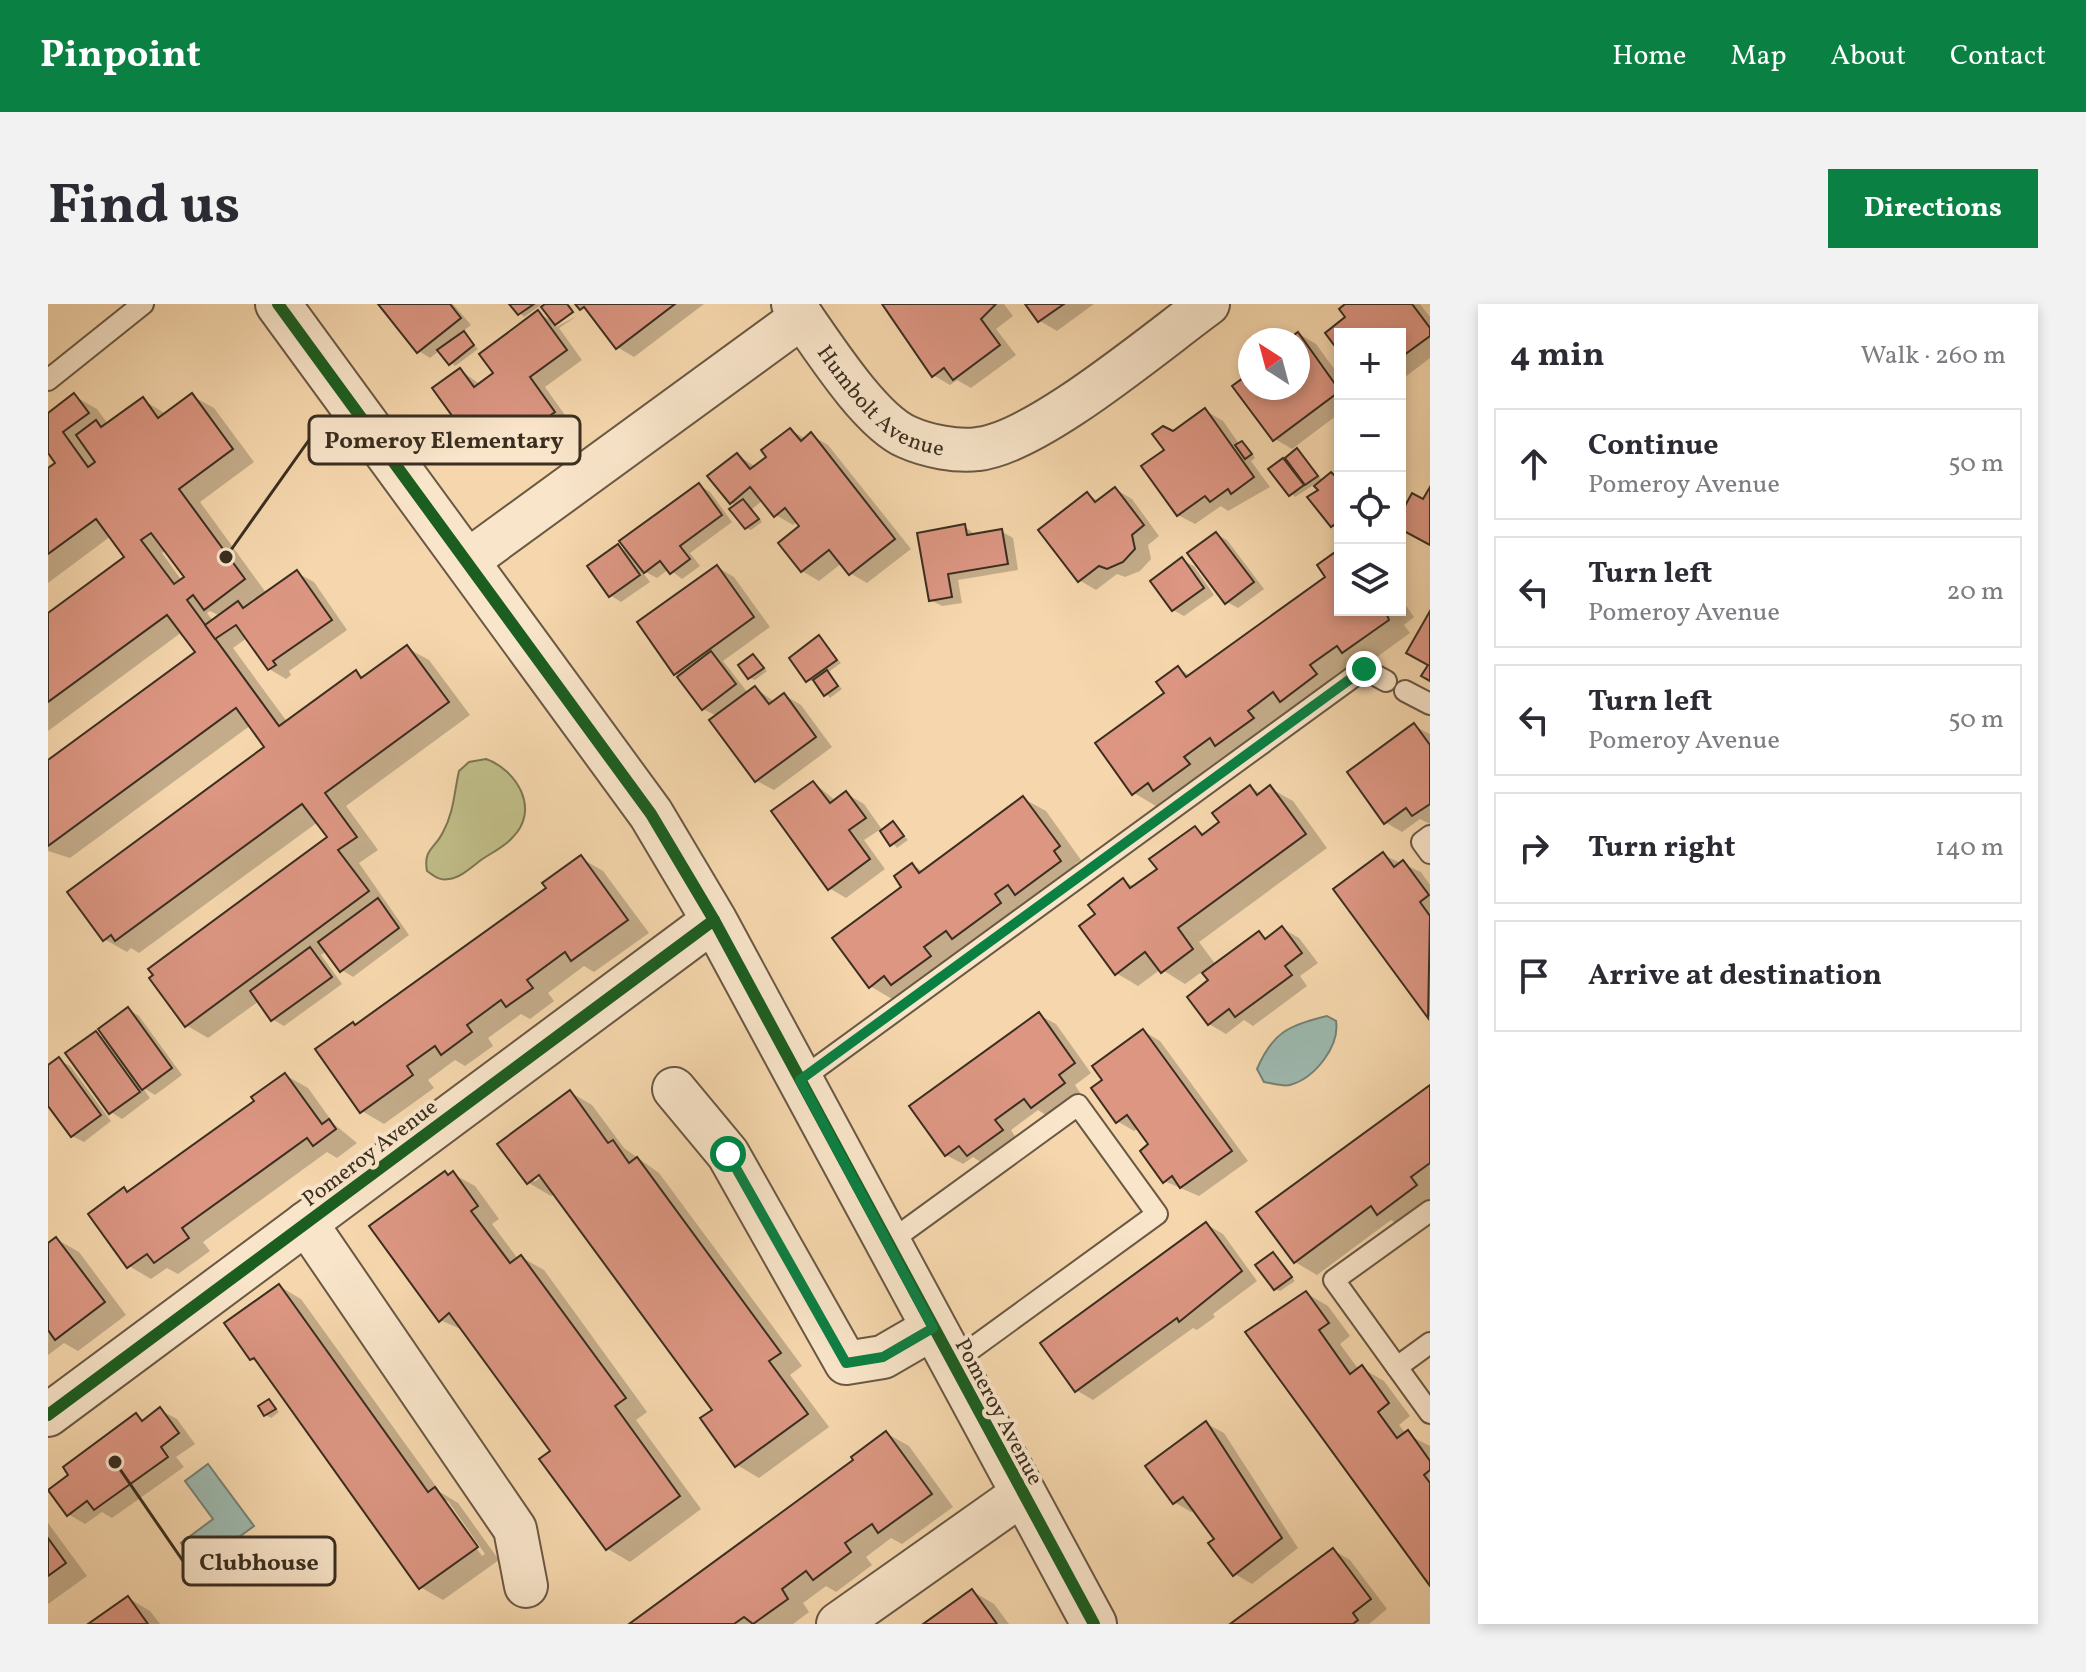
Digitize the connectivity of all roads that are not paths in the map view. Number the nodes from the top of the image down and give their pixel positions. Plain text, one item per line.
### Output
1 (143, 304) edge
2 (278, 304) edge
3 (1208, 304) edge
4 (798, 310) edge
5 (48, 380) edge
6 (466, 562) junction
7 (1386, 681) dead end
8 (1405, 691) dead end
9 (1430, 704) edge
10 (1430, 836) edge
11 (1430, 853) edge
12 (714, 920) junction
13 (800, 1080) junction
14 (674, 1089) dead end
15 (1430, 1211) edge
16 (306, 1223) junction
17 (888, 1243) junction
18 (1430, 1343) edge
19 (942, 1346) junction
20 (1397, 1367) junction
21 (1430, 1413) edge
22 (48, 1415) edge
23 (1022, 1494) junction
24 (526, 1586) dead end
25 (838, 1624) edge
26 (1094, 1624) edge

1 - 5 lane
2 - 6 street, Pomeroy Avenue
3 - 4 street, Humbolt Avenue
4 - 6 street, Humbolt Avenue
6 - 12 street, Pomeroy Avenue
7 - 13 lane
8 - 9 lane
10 - 11 lane
12 - 13 street, Pomeroy Avenue
12 - 16 street, Pomeroy Avenue
13 - 17 street, Pomeroy Avenue
14 - 19 street, Pomeroy Avenue
15 - 20 lane
16 - 22 street, Pomeroy Avenue
16 - 24 street, Pomeroy Avenue
17 - 19 street, Pomeroy Avenue
17 - 19 lane
18 - 20 lane
19 - 23 street, Pomeroy Avenue
20 - 21 lane
23 - 25 street, Pomeroy Avenue
23 - 26 street, Pomeroy Avenue

